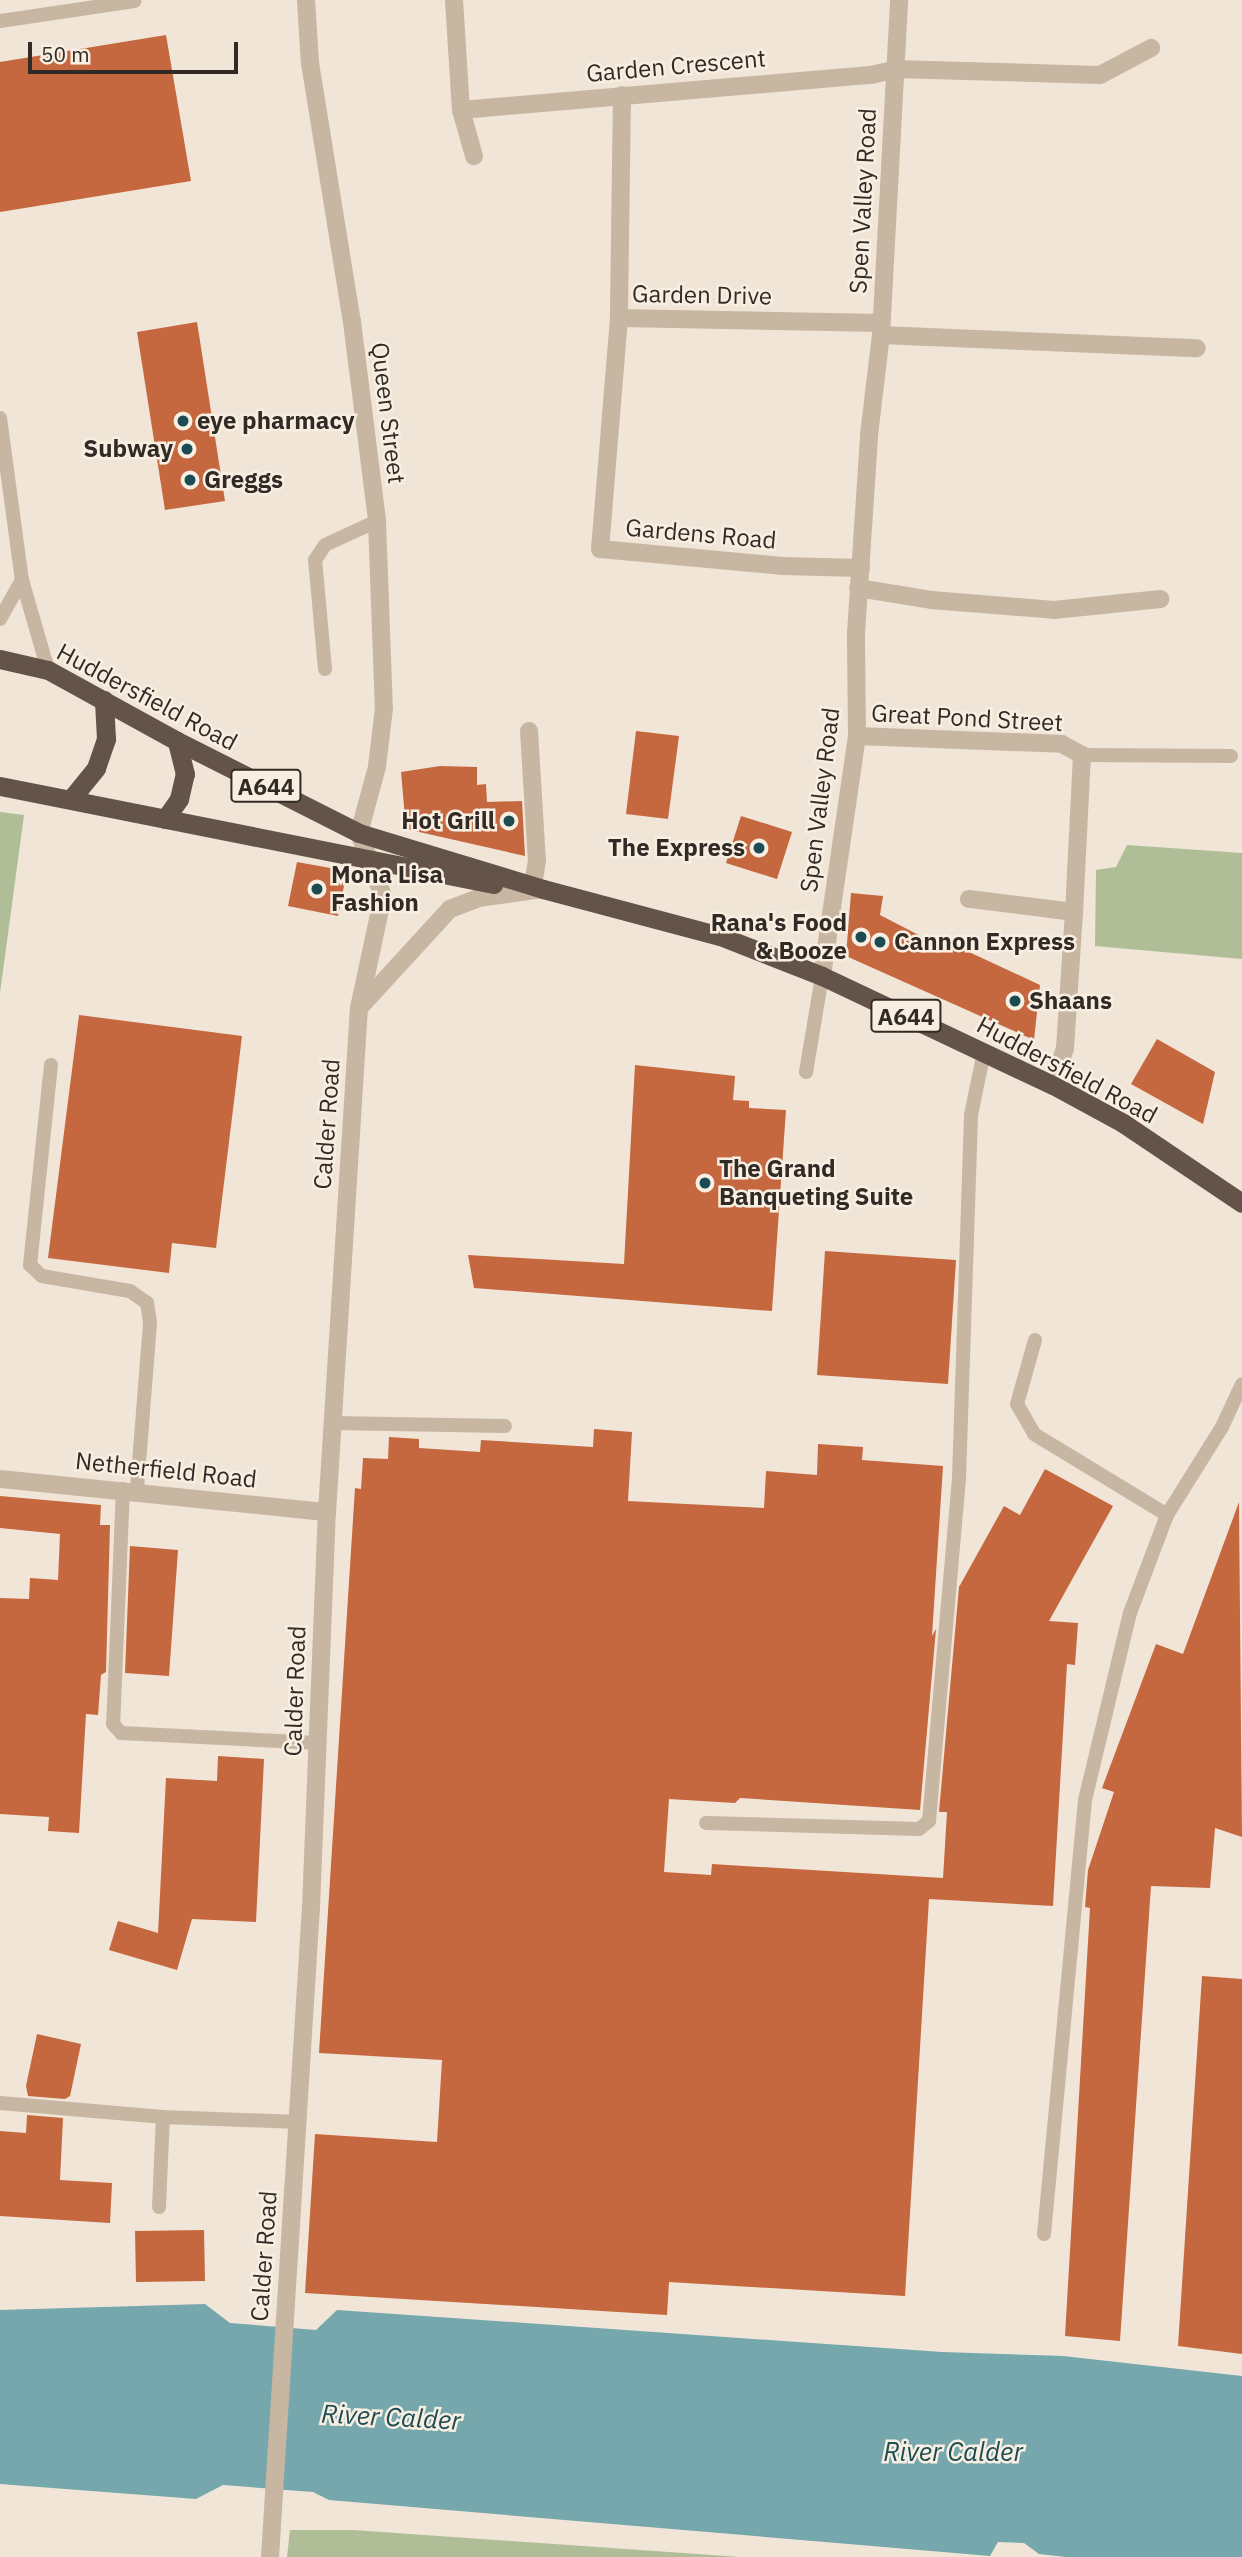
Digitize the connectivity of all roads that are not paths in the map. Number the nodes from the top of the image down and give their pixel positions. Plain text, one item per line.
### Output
1 (306, 0) edge
2 (454, 0) edge
3 (899, 0) edge
4 (135, 1) edge
5 (0, 21) edge
6 (1151, 48) dead end
7 (896, 69) junction
8 (622, 95) junction
9 (461, 110) junction
10 (474, 156) dead end
11 (619, 318) junction
12 (881, 329) junction
13 (1197, 348) dead end
14 (0, 418) edge
15 (377, 521) junction
16 (861, 568) junction
17 (22, 580) junction
18 (859, 588) junction
19 (1160, 599) dead end
20 (0, 619) edge
21 (0, 659) edge
22 (325, 669) dead end
23 (48, 670) junction
24 (104, 701) junction
25 (530, 731) dead end
26 (857, 736) junction
27 (177, 741) junction
28 (1082, 755) junction
29 (1231, 756) dead end
30 (0, 786) edge
31 (71, 799) junction
32 (165, 819) junction
33 (359, 832) junction
34 (369, 862) junction
35 (538, 888) junction
36 (969, 899) dead end
37 (1074, 912) junction
38 (822, 976) junction
39 (359, 1008) junction
40 (984, 1052) junction
41 (51, 1065) dead end
42 (806, 1072) dead end
43 (1053, 1084) junction
44 (1242, 1203) edge
45 (1035, 1340) dead end
46 (1242, 1384) edge
47 (332, 1423) junction
48 (505, 1426) dead end
49 (0, 1479) edge
50 (130, 1489) junction
51 (327, 1512) junction
52 (1167, 1515) junction
53 (318, 1743) junction
54 (706, 1823) dead end
55 (0, 2103) edge
56 (163, 2117) junction
57 (298, 2122) junction
58 (159, 2207) dead end
59 (1044, 2234) dead end
60 (270, 2557) edge

1 - 15 street, Queen Street
2 - 9 street
3 - 7 street, Spen Valley Road
4 - 5 lane
6 - 7 street
7 - 8 street, Garden Crescent
7 - 12 street, Spen Valley Road
8 - 9 street, Garden Crescent
8 - 11 street, Garden Drive
9 - 10 street
11 - 12 street, Garden Drive
11 - 16 street, Gardens Road
12 - 13 street
12 - 16 street, Spen Valley Road
14 - 17 lane
15 - 22 lane
15 - 33 street, Queen Street
16 - 18 street, Spen Valley Road
17 - 20 lane
17 - 23 lane
18 - 19 street
18 - 26 street, Spen Valley Road
21 - 23 highway, Huddersfield Road / A644
23 - 24 highway, Huddersfield Road / A644
24 - 27 highway, Huddersfield Road / A644
24 - 31 highway
25 - 35 street
26 - 28 street, Great Pond Street
26 - 38 street, Spen Valley Road
27 - 32 highway
27 - 33 highway, Huddersfield Road / A644
28 - 29 lane
28 - 37 street, Great Pond Street
30 - 31 highway, Huddersfield Road / A644
31 - 32 highway, Huddersfield Road / A644
32 - 34 highway, Huddersfield Road / A644
33 - 34 street, Calder Road
33 - 35 highway, Huddersfield Road / A644
34 - 35 highway, Huddersfield Road / A644
34 - 39 street, Calder Road
35 - 38 highway, Huddersfield Road / A644
35 - 39 street
36 - 37 street
37 - 43 street, Great Pond Street
38 - 40 highway, Huddersfield Road / A644
38 - 42 lane
39 - 47 street, Calder Road
40 - 43 highway, Huddersfield Road / A644
40 - 54 lane
41 - 50 lane
43 - 44 highway, Huddersfield Road / A644
45 - 52 lane
46 - 52 lane
47 - 48 lane
47 - 51 street, Calder Road
49 - 50 street, Netherfield Road
50 - 51 street, Netherfield Road
50 - 53 lane
51 - 53 street, Calder Road
52 - 59 lane
53 - 57 street, Calder Road
55 - 56 lane
56 - 57 lane
56 - 58 lane
57 - 60 street, Calder Road

